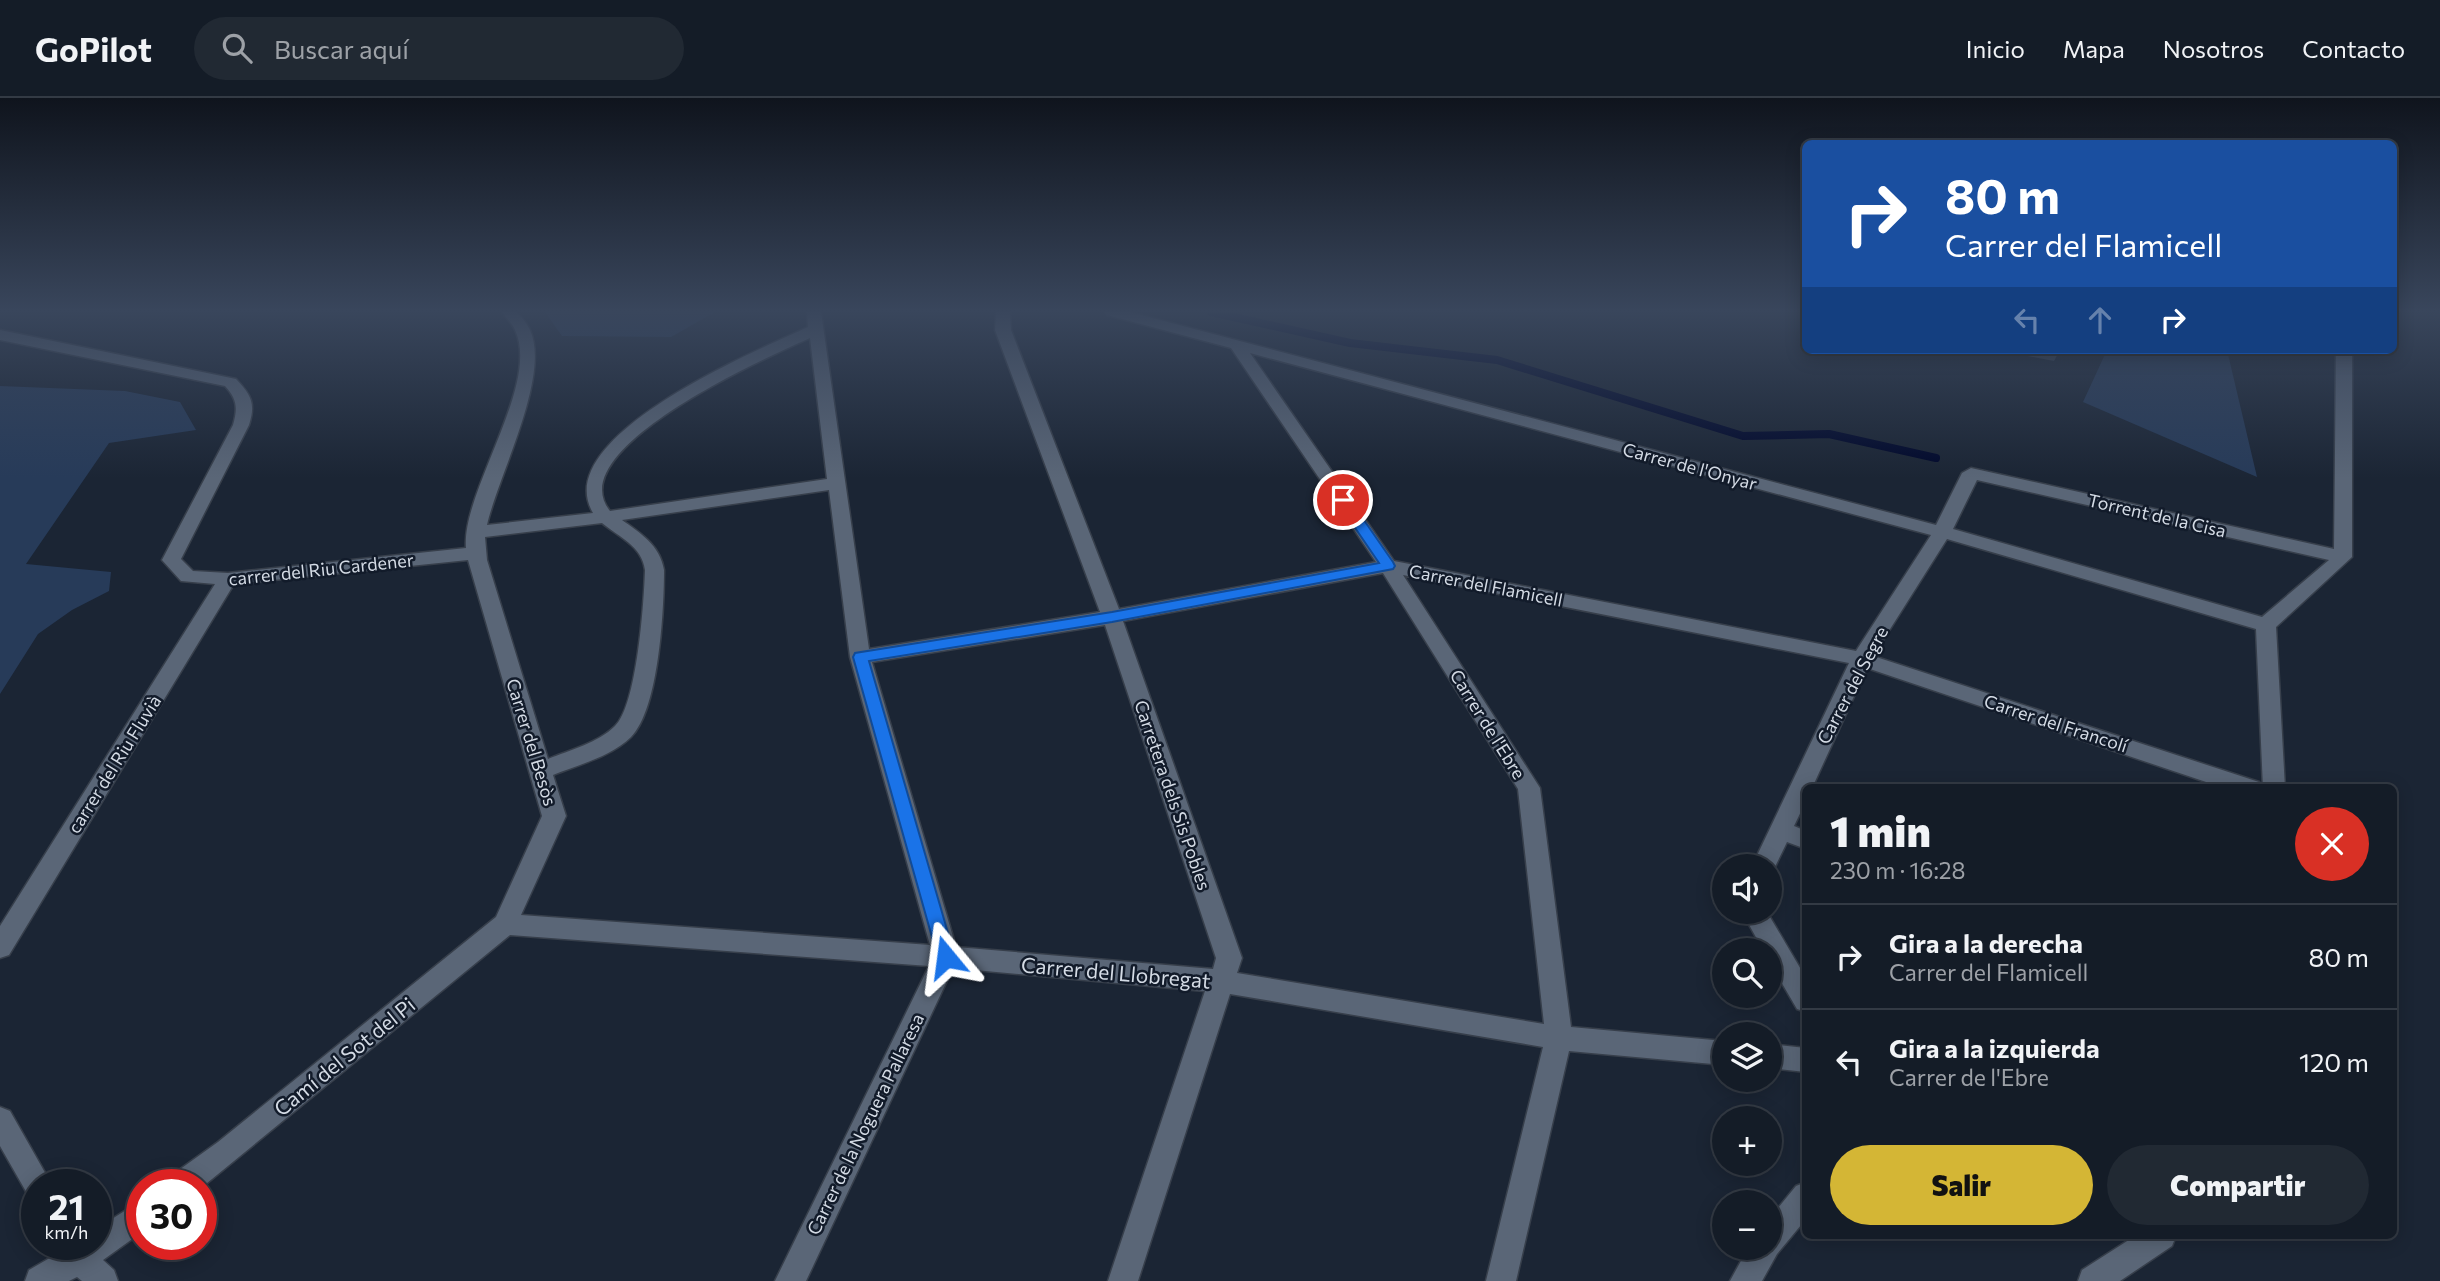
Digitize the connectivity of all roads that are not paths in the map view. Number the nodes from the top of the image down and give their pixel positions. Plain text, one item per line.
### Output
1 (158, 367) edge
2 (527, 367) edge
3 (736, 367) edge
4 (821, 367) edge
5 (1017, 367) edge
6 (1251, 367) edge
7 (1311, 367) edge
8 (2344, 367) edge
9 (1971, 473) joint
10 (837, 483) junction
11 (606, 517) junction
12 (1942, 532) junction
13 (477, 543) junction
14 (2343, 557) junction
15 (1388, 566) junction
16 (228, 579) junction
17 (1112, 617) junction
18 (2266, 625) junction
19 (860, 657) junction
20 (1861, 659) junction
21 (540, 771) junction
22 (2239, 784) edge
23 (2274, 784) edge
24 (1779, 830) junction
25 (1802, 839) edge
26 (1768, 854) edge
27 (1761, 924) edge
28 (505, 925) junction
29 (0, 948) edge
30 (946, 957) junction
31 (1221, 981) junction
32 (1802, 994) edge
33 (1559, 1038) junction
34 (1712, 1051) edge
35 (1782, 1057) edge
36 (1802, 1060) edge
37 (0, 1120) edge
38 (29, 1169) edge
39 (204, 1169) edge
40 (1802, 1201) edge
41 (1782, 1226) edge
42 (2156, 1239) edge
43 (65, 1260) edge
44 (84, 1260) edge
45 (1758, 1260) edge
46 (40, 1281) edge
47 (103, 1281) edge
48 (790, 1281) edge
49 (1124, 1281) edge
50 (1501, 1281) edge
51 (1745, 1281) edge
52 (2093, 1281) edge

1 - 16 street, carrer del Riu Cardener
2 - 13 street
3 - 11 street
4 - 10 street
5 - 17 street, Carretera dels Sis Pobles
6 - 15 street, Carrer de l'Ebre
7 - 12 street, Carrer de l'Onyar
8 - 14 street
9 - 12 street, Carrer del Segre
9 - 14 street, Torrent de la Cisa
10 - 11 street, carrer del Riu Cardener
10 - 19 street
11 - 13 street, carrer del Riu Cardener
11 - 21 street
12 - 18 street, Carrer de l'Onyar
12 - 20 street, Carrer del Segre
13 - 16 street, carrer del Riu Cardener
13 - 21 street, Carrer del Besòs
14 - 18 street
15 - 17 street, Carrer del Flamicell
15 - 20 street, Carrer del Flamicell
15 - 33 street, Carrer de l'Ebre
16 - 29 street, carrer del Riu Fluvià
17 - 19 street, Carrer del Flamicell
17 - 31 street, Carretera dels Sis Pobles
18 - 23 street
19 - 30 street
20 - 22 street, Carrer del Francolí
20 - 24 street, Carrer del Segre
21 - 28 street, Carrer del Besòs
24 - 25 street
24 - 26 street, Carrer del Segre
27 - 32 street
28 - 30 street, Carrer del Llobregat
28 - 39 street, Camí del Sot del Pi
30 - 31 street, Carrer del Llobregat
30 - 48 street, Carrer de la Noguera Pallaresa
31 - 33 street, Carrer del Llobregat
31 - 49 street, Carretera dels Sis Pobles
33 - 34 street, Carrer del Llobregat
33 - 50 street, Carrer de l'Ebre
35 - 36 street
37 - 38 street
40 - 41 street
42 - 52 street
43 - 46 street
44 - 47 street
45 - 51 street

